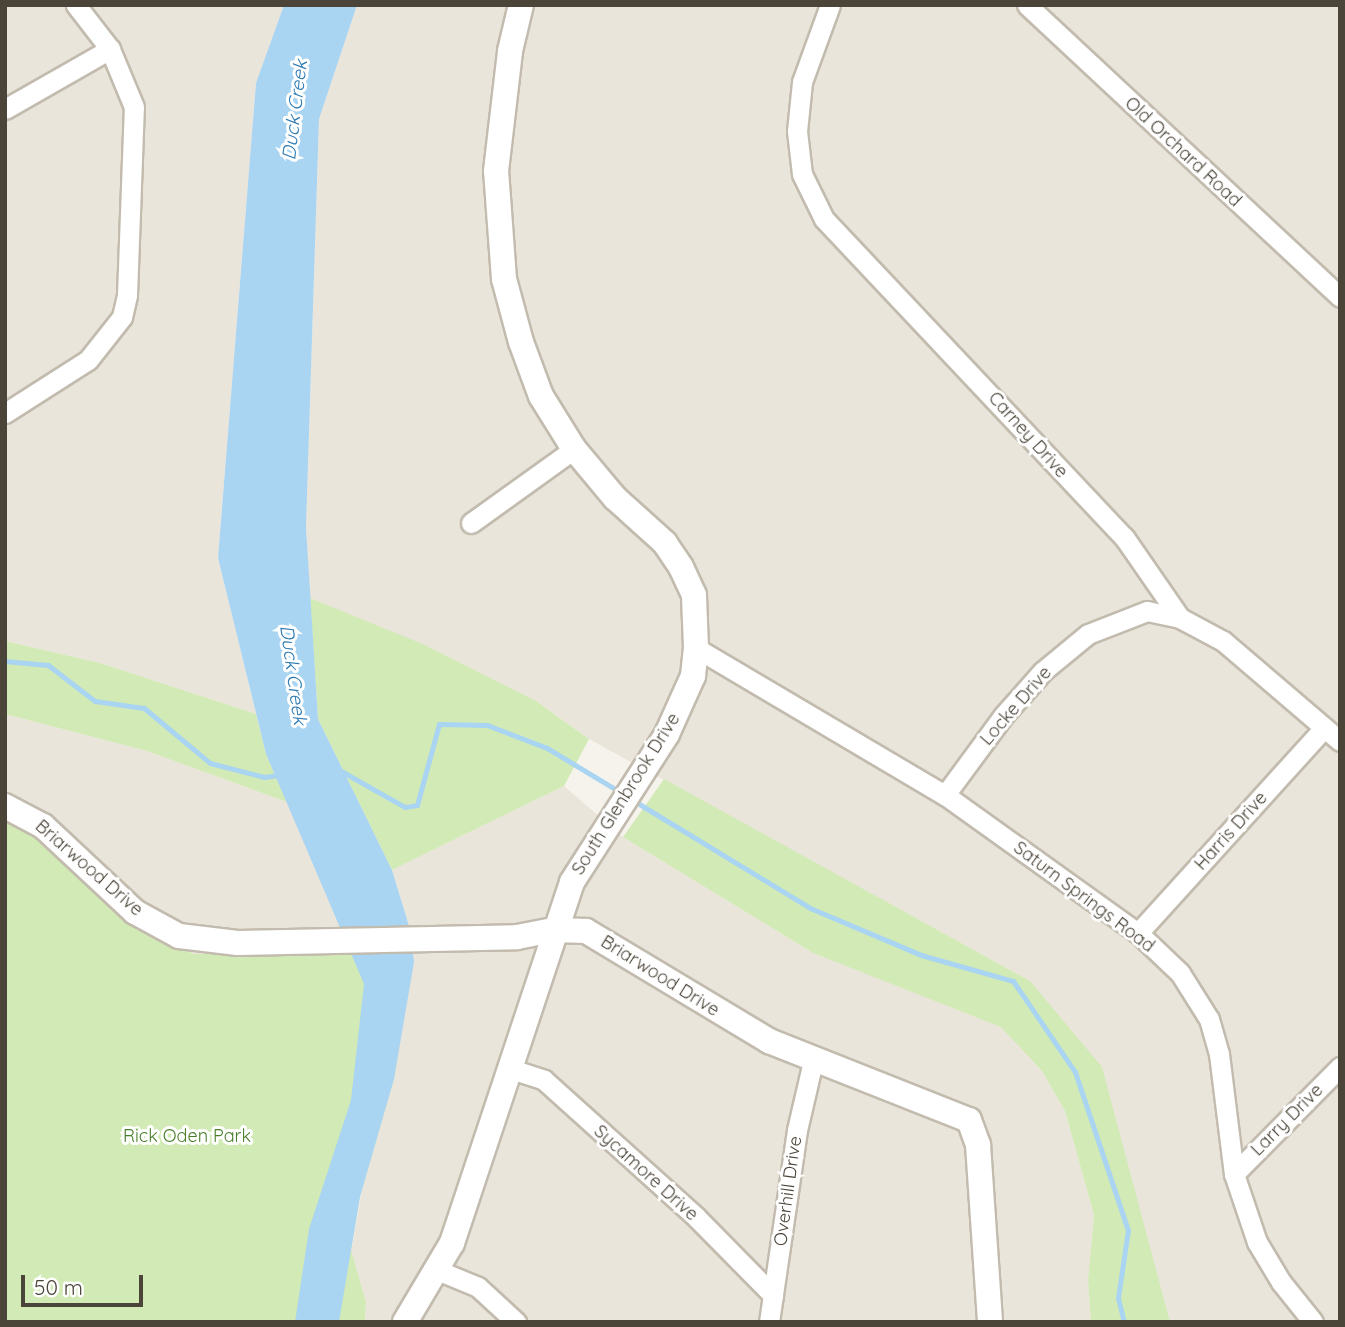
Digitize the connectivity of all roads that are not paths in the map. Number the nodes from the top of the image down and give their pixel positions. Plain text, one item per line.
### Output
1 (76, 5) edge
2 (521, 5) edge
3 (830, 5) edge
4 (1027, 5) edge
5 (110, 49) junction
6 (5, 109) edge
7 (1340, 297) edge
8 (5, 413) edge
9 (574, 449) junction
10 (471, 523) dead end
11 (1180, 618) junction
12 (695, 648) junction
13 (1324, 728) junction
14 (1340, 741) edge
15 (945, 795) junction
16 (5, 806) edge
17 (555, 930) junction
18 (1138, 933) junction
19 (813, 1061) junction
20 (1340, 1067) edge
21 (508, 1068) junction
22 (1234, 1174) junction
23 (437, 1270) junction
24 (773, 1295) junction
25 (405, 1322) edge
26 (516, 1322) edge
27 (769, 1322) edge
28 (990, 1322) edge
29 (1313, 1322) edge

1 - 5 street
2 - 9 street, South Glenbrook Drive
3 - 11 street, Carney Drive
4 - 7 street, Old Orchard Road
5 - 6 street
5 - 8 street
9 - 10 street
9 - 12 street, South Glenbrook Drive
11 - 13 street, Carney Drive
11 - 15 street, Locke Drive
12 - 15 street, Saturn Springs Road
12 - 17 street, South Glenbrook Drive
13 - 14 street, Carney Drive
13 - 18 street, Harris Drive
15 - 18 street, Saturn Springs Road
16 - 17 street, Briarwood Drive
17 - 19 street, Briarwood Drive
17 - 21 street, South Glenbrook Drive
18 - 22 street, Saturn Springs Road
19 - 24 street, Overhill Drive
19 - 28 street, Briarwood Drive
20 - 22 street, Larry Drive
21 - 23 street, South Glenbrook Drive
21 - 24 street, Sycamore Drive
22 - 29 street, Saturn Springs Road
23 - 25 street, South Glenbrook Drive
23 - 26 street
24 - 27 street, Overhill Drive

